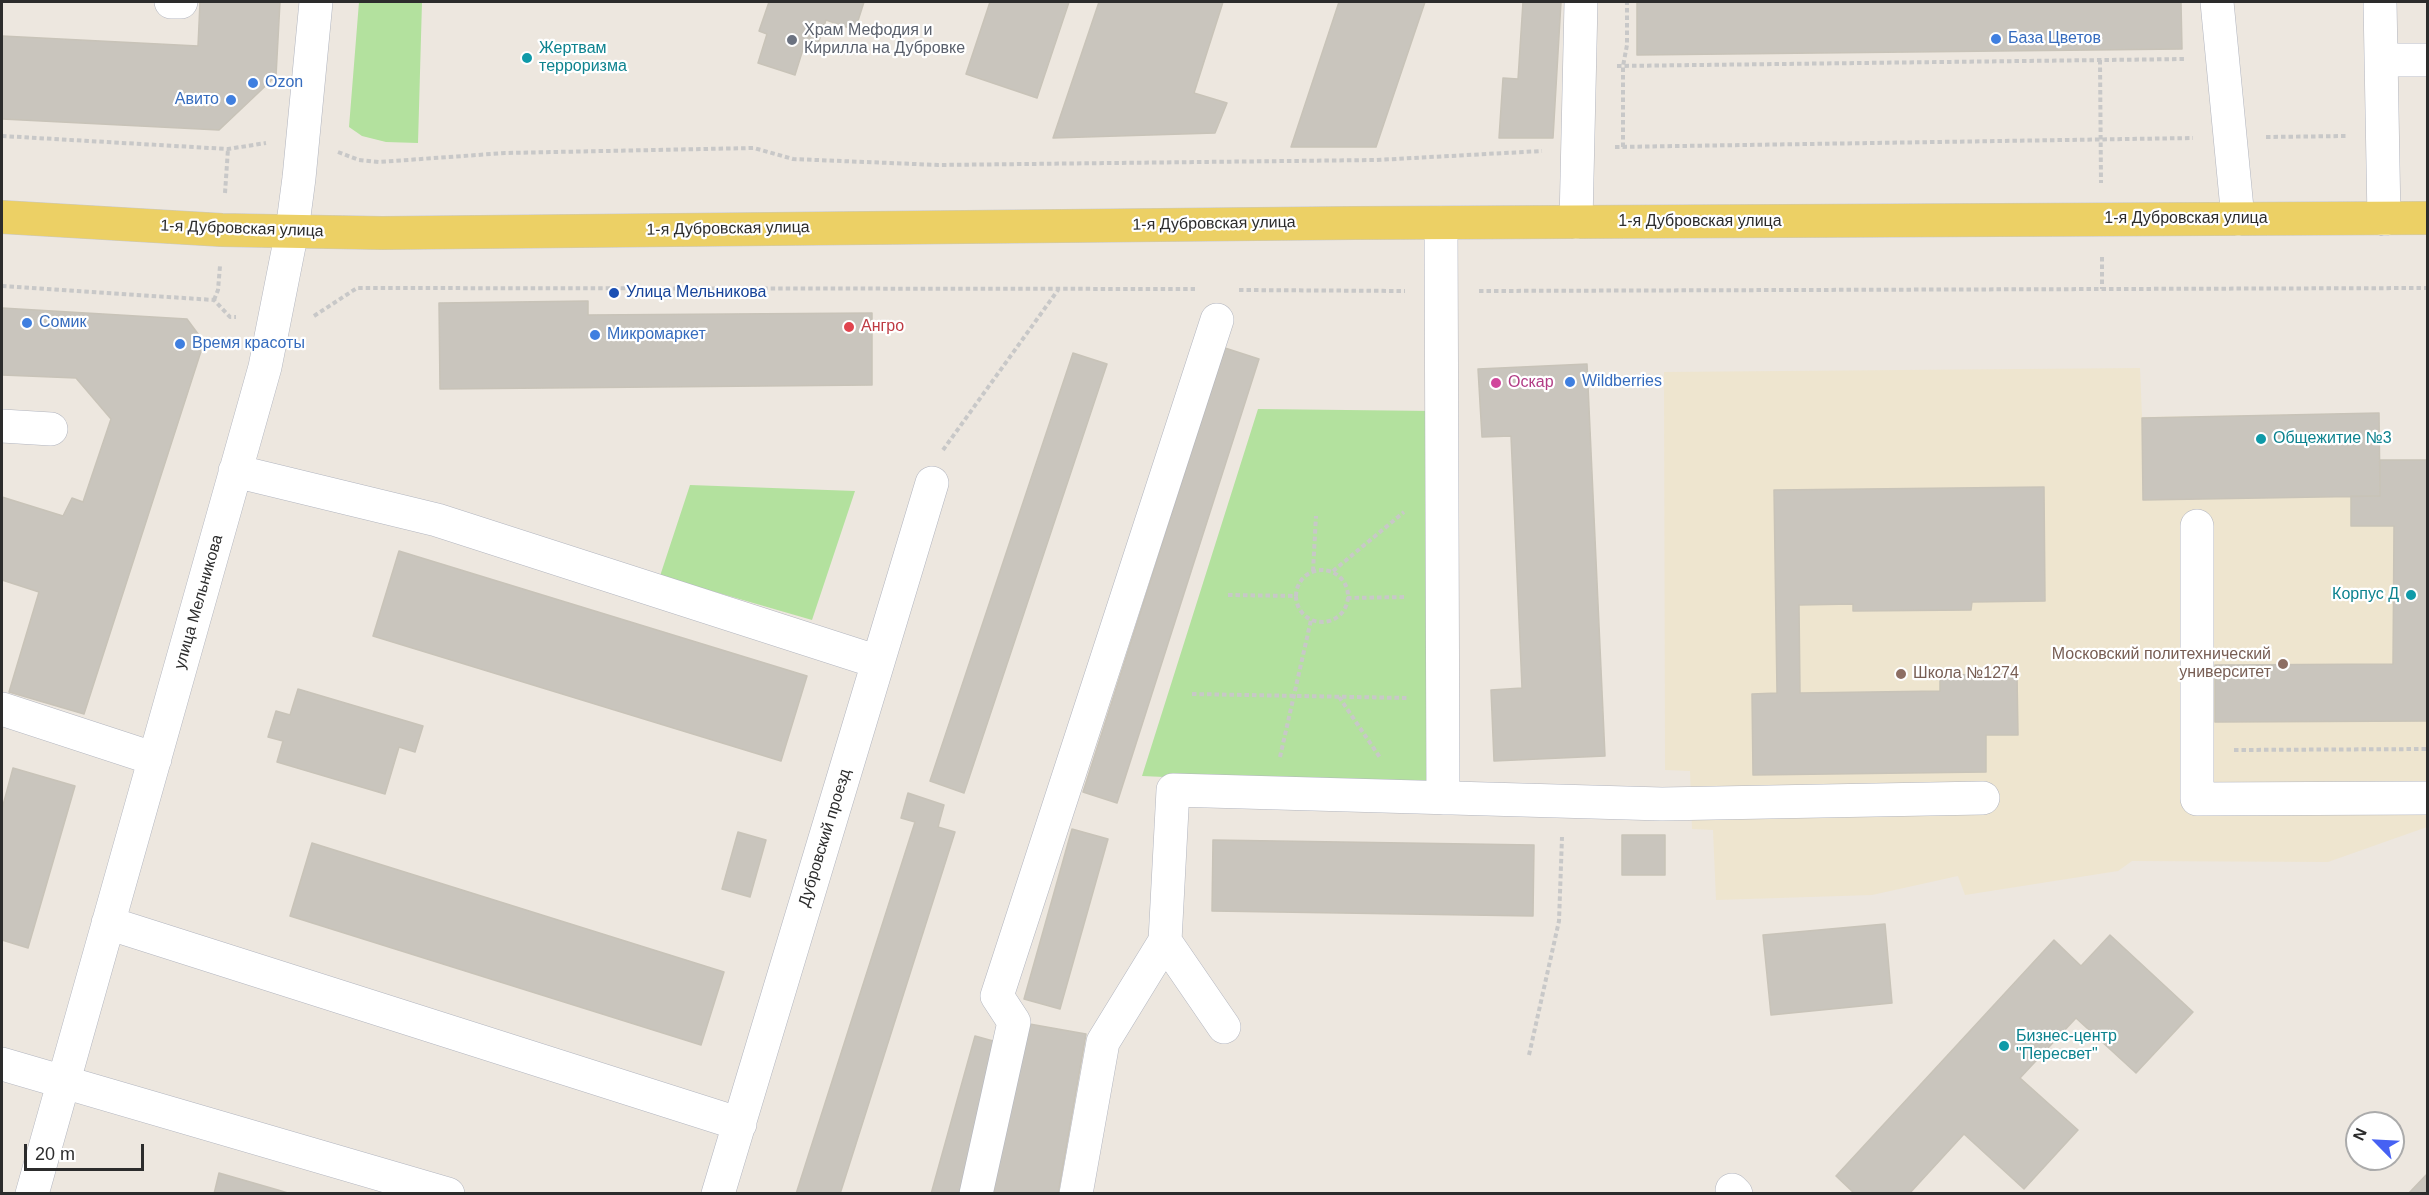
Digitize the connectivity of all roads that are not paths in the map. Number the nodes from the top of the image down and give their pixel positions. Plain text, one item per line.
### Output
1 (171, 2) edge
2 (181, 2) edge
3 (316, 2) edge
4 (1581, 2) edge
5 (2217, 2) edge
6 (2380, 2) edge
7 (2381, 60) junction
8 (2427, 60) edge
9 (2, 217) edge
10 (2427, 218) edge
11 (2238, 219) junction
12 (2384, 219) junction
13 (1441, 222) junction
14 (1576, 222) junction
15 (292, 231) junction
16 (1217, 320) dead end
17 (2, 426) edge
18 (51, 429) dead end
19 (235, 471) junction
20 (932, 483) dead end
21 (2197, 526) dead end
22 (878, 662) junction
23 (2, 709) edge
24 (155, 759) junction
25 (1443, 798) junction
26 (1983, 798) dead end
27 (2427, 798) edge
28 (108, 923) junction
29 (1165, 940) junction
30 (1224, 1027) dead end
31 (2, 1064) edge
32 (63, 1083) junction
33 (740, 1124) junction
34 (32, 1194) edge
35 (448, 1194) edge
36 (718, 1194) edge
37 (976, 1194) edge
38 (1076, 1194) edge

1 - 2 street
3 - 15 street, улица Мельникова
4 - 14 street
5 - 11 street
6 - 7 street
7 - 8 street
7 - 12 street
9 - 15 main road, 1-я Дубровская улица
10 - 12 main road, 1-я Дубровская улица
11 - 12 main road, 1-я Дубровская улица
11 - 14 main road, 1-я Дубровская улица
13 - 14 main road, 1-я Дубровская улица
13 - 15 main road, 1-я Дубровская улица
13 - 25 street
15 - 19 street, улица Мельникова
16 - 37 street
17 - 18 street
19 - 22 street
19 - 24 street, улица Мельникова
20 - 22 street, Дубровский проезд
21 - 27 street
22 - 33 street, Дубровский проезд
23 - 24 street
24 - 28 street, улица Мельникова
25 - 26 street
25 - 29 street
28 - 32 street, улица Мельникова
28 - 33 street
29 - 30 street
29 - 38 street
31 - 32 street
32 - 34 street, улица Мельникова
32 - 35 street
33 - 36 street, Дубровский проезд

